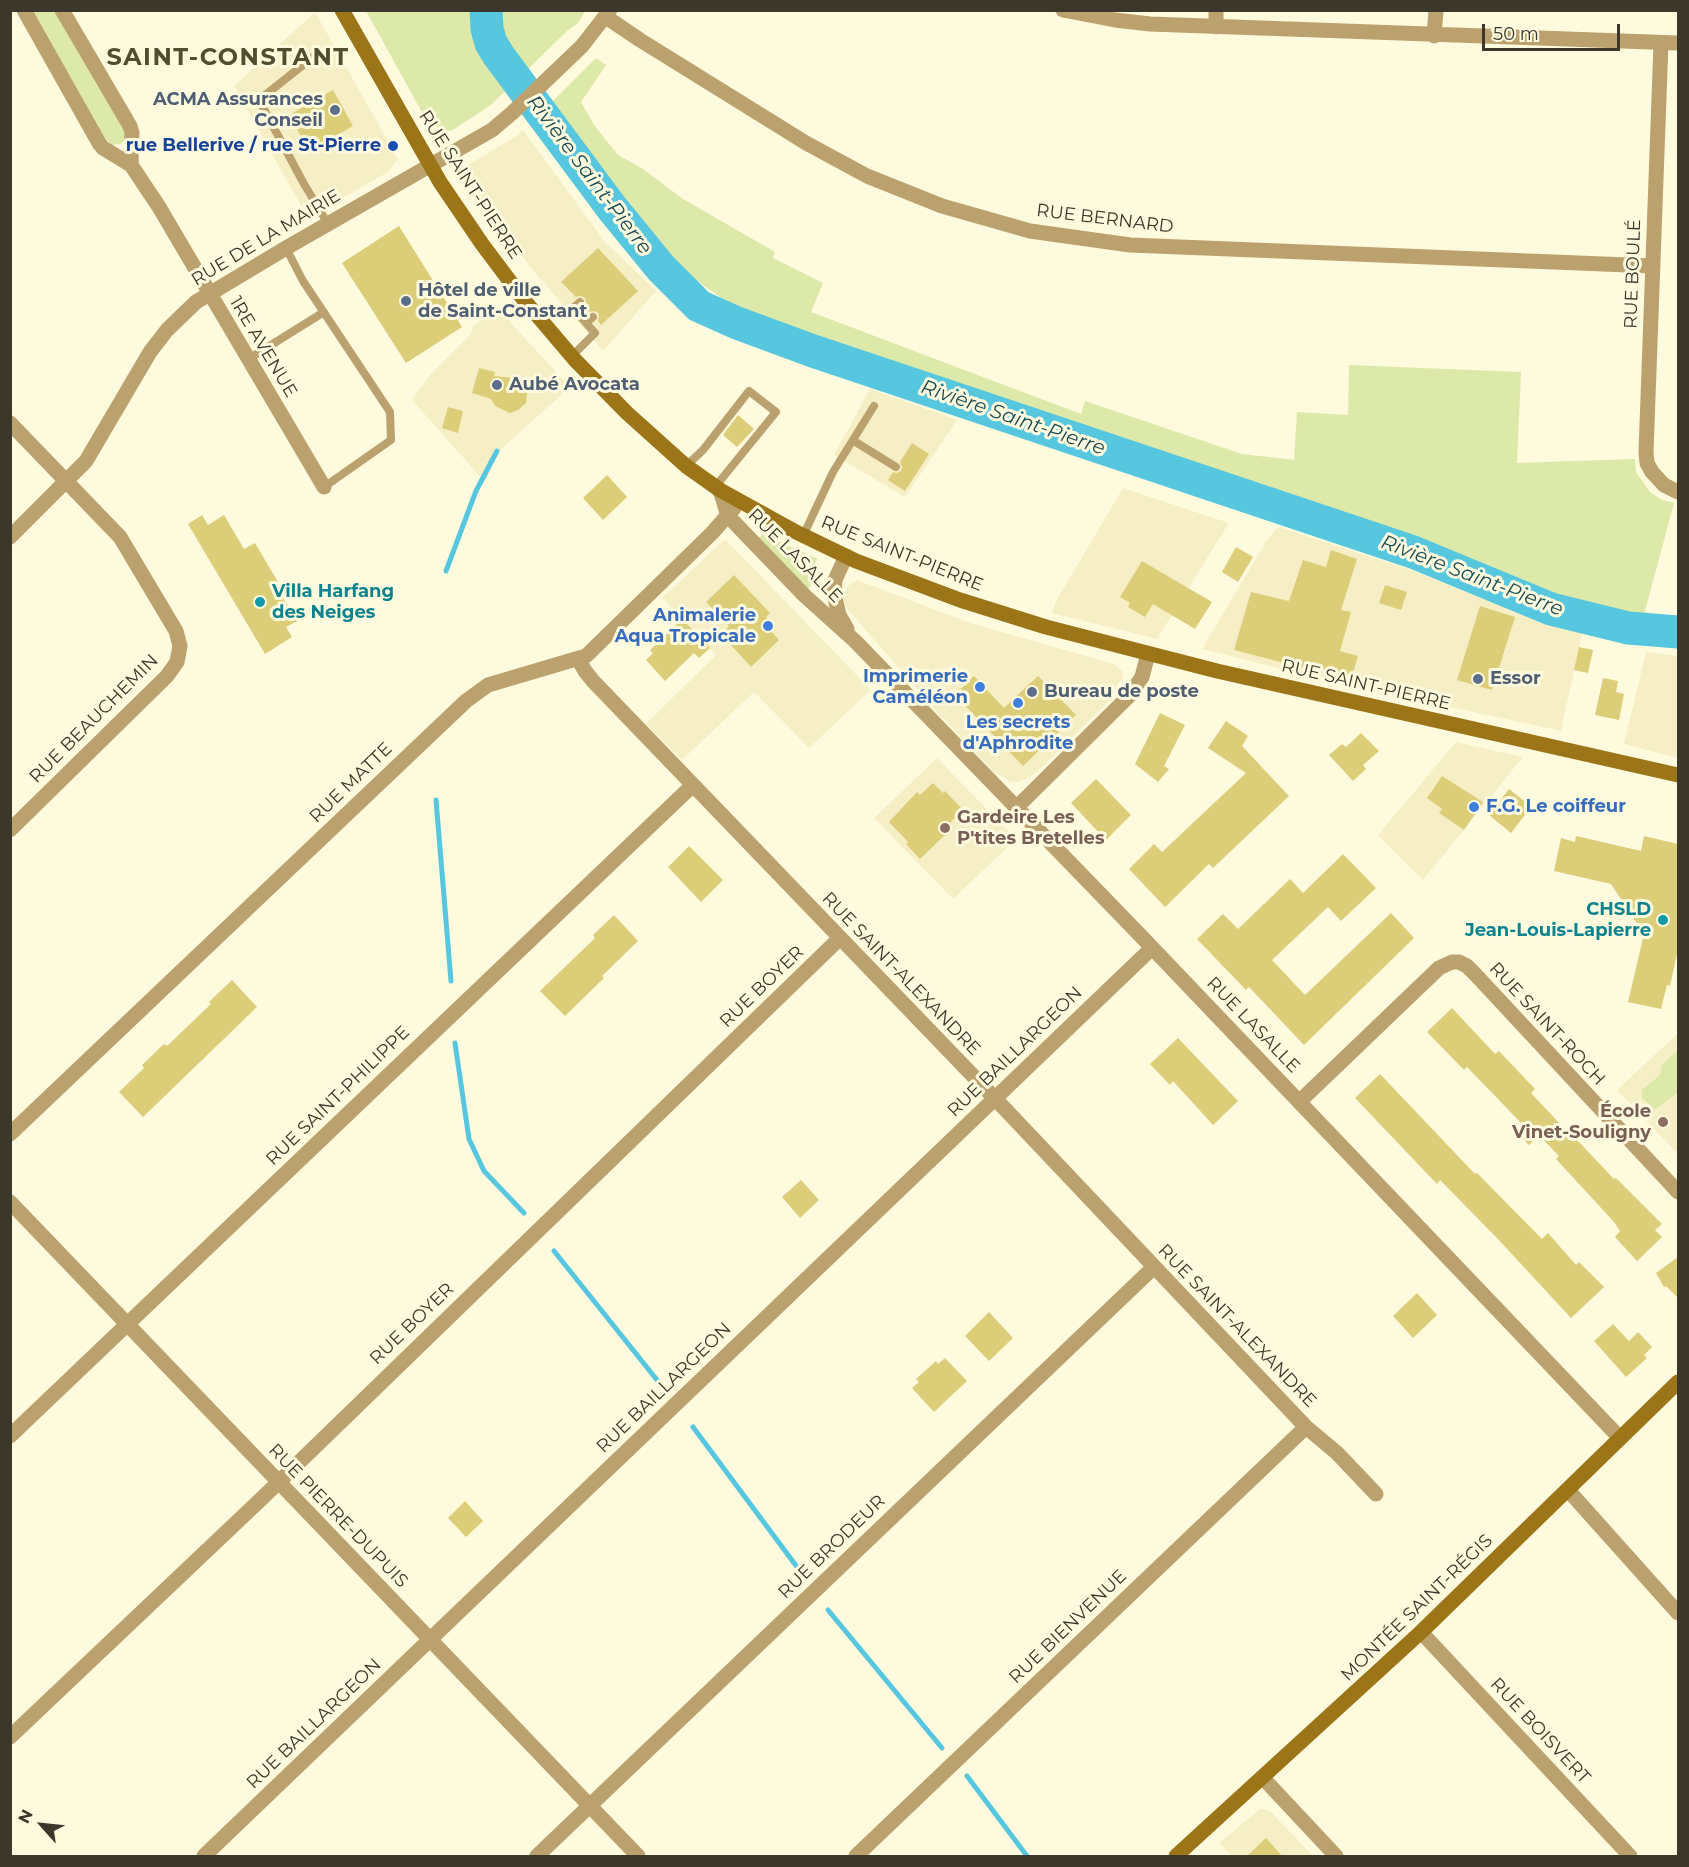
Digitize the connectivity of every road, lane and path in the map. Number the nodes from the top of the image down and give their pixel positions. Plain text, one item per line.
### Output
1 (24, 10) edge
2 (63, 10) edge
3 (342, 10) edge
4 (1063, 10) edge
5 (1216, 10) edge
6 (1436, 10) edge
7 (608, 14) edge
8 (1216, 27) junction
9 (1434, 36) junction
10 (1661, 43) junction
11 (1678, 43) edge
12 (313, 57) dead end
13 (131, 165) junction
14 (430, 165) junction
15 (328, 224) junction
16 (286, 248) junction
17 (1653, 266) junction
18 (208, 293) junction
19 (580, 302) dead end
20 (324, 312) junction
21 (572, 356) junction
22 (248, 360) junction
23 (874, 406) dead end
24 (10, 423) edge
25 (854, 441) junction
26 (686, 466) junction
27 (896, 467) dead end
28 (67, 481) junction
29 (324, 487) joint
30 (717, 489) junction
31 (1678, 492) edge
32 (739, 501) junction
33 (728, 516) junction
34 (803, 536) junction
35 (10, 537) edge
36 (846, 556) junction
37 (855, 641) junction
38 (1148, 654) junction
39 (578, 659) junction
40 (1678, 776) edge
41 (693, 785) junction
42 (1016, 808) junction
43 (10, 830) edge
44 (840, 938) junction
45 (1152, 948) junction
46 (994, 1099) junction
47 (1299, 1102) junction
48 (10, 1134) edge
49 (1678, 1192) edge
50 (10, 1202) edge
51 (1154, 1267) junction
52 (128, 1324) junction
53 (1678, 1382) edge
54 (1306, 1427) junction
55 (10, 1436) edge
56 (1620, 1438) junction
57 (278, 1482) junction
58 (1568, 1490) junction
59 (1376, 1494) dead end
60 (1678, 1613) edge
61 (1421, 1632) junction
62 (430, 1640) junction
63 (10, 1737) edge
64 (1263, 1778) junction
65 (590, 1806) junction
66 (204, 1857) edge
67 (537, 1857) edge
68 (638, 1857) edge
69 (856, 1857) edge
70 (1176, 1857) edge
71 (1336, 1857) edge
72 (1630, 1857) edge

1 - 13 street, 1RE AVENUE
2 - 13 street
3 - 14 main road, RUE SAINT-PIERRE
4 - 8 street
5 - 8 street
6 - 9 street
7 - 14 street, RUE DE LA MAIRIE
7 - 17 street, RUE BERNARD
8 - 9 street
9 - 10 street
10 - 11 street
10 - 17 street, RUE BOULÉ
12 - 15 lane
13 - 18 street, 1RE AVENUE
14 - 15 street, RUE DE LA MAIRIE
14 - 21 main road, RUE SAINT-PIERRE
15 - 16 street, RUE DE LA MAIRIE
16 - 18 street, RUE DE LA MAIRIE
16 - 20 lane
17 - 31 street, RUE BOULÉ
18 - 22 street, 1RE AVENUE
18 - 28 street, RUE DE LA MAIRIE
19 - 21 lane
20 - 22 lane
20 - 29 lane
21 - 26 main road, RUE SAINT-PIERRE
22 - 29 street, 1RE AVENUE
23 - 25 lane
24 - 28 street, RUE BEAUCHEMIN
25 - 27 lane
25 - 34 lane
26 - 30 main road, RUE SAINT-PIERRE
26 - 30 lane
28 - 35 street, RUE DE LA MAIRIE
28 - 43 street, RUE BEAUCHEMIN
30 - 32 main road, RUE SAINT-PIERRE
30 - 33 street, RUE LASALLE
32 - 33 street, RUE MATTE
32 - 34 main road, RUE SAINT-PIERRE
33 - 37 street, RUE LASALLE
33 - 39 street, RUE MATTE
34 - 36 main road, RUE SAINT-PIERRE
36 - 37 street, RUE LASALLE
36 - 38 main road, RUE SAINT-PIERRE
37 - 42 street, RUE LASALLE
38 - 40 main road, RUE SAINT-PIERRE
38 - 42 street
39 - 41 street, RUE SAINT-ALEXANDRE
39 - 48 street, RUE MATTE
41 - 44 street, RUE SAINT-ALEXANDRE
41 - 52 street, RUE SAINT-PHILIPPE
42 - 45 street, RUE LASALLE
44 - 46 street, RUE SAINT-ALEXANDRE
44 - 57 street, RUE BOYER
45 - 46 street, RUE BAILLARGEON
45 - 47 street, RUE LASALLE
46 - 51 street, RUE SAINT-ALEXANDRE
46 - 62 street, RUE BAILLARGEON
47 - 49 street, RUE SAINT-ROCH
47 - 56 street, RUE LASALLE
50 - 52 street, RUE PIERRE-DUPUIS
51 - 54 street, RUE SAINT-ALEXANDRE
51 - 65 street, RUE BRODEUR
52 - 55 street, RUE SAINT-PHILIPPE
52 - 57 street, RUE PIERRE-DUPUIS
53 - 56 main road, MONTÉE SAINT-RÉGIS
54 - 59 street, RUE SAINT-ALEXANDRE
54 - 69 street, RUE BIENVENUE
56 - 58 main road, MONTÉE SAINT-RÉGIS
57 - 62 street, RUE PIERRE-DUPUIS
57 - 63 street, RUE BOYER
58 - 60 street
58 - 61 main road, MONTÉE SAINT-RÉGIS
61 - 64 main road, MONTÉE SAINT-RÉGIS
61 - 72 street, RUE BOISVERT
62 - 65 street, RUE PIERRE-DUPUIS
62 - 66 street, RUE BAILLARGEON
64 - 70 main road, MONTÉE SAINT-RÉGIS
64 - 71 street
65 - 67 street, RUE BRODEUR
65 - 68 street, RUE PIERRE-DUPUIS

